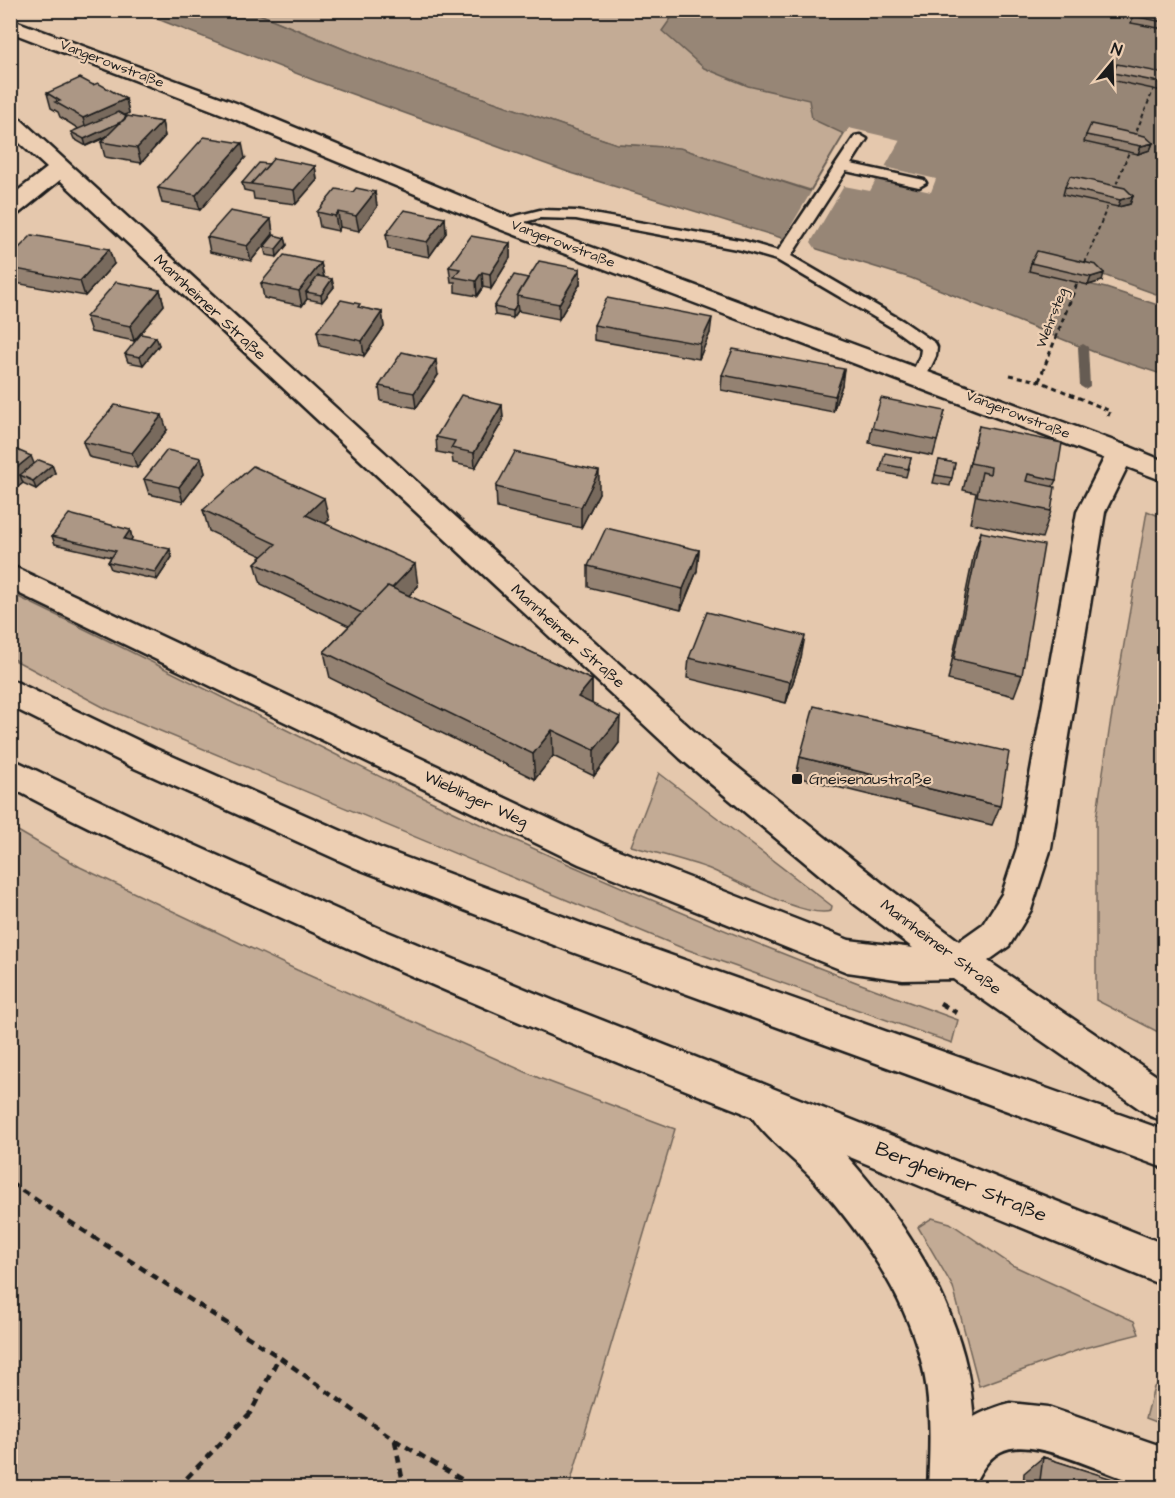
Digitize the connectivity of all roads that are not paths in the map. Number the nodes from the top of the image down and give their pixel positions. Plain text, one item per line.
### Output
1 (10, 25) edge
2 (10, 122) edge
3 (860, 139) dead end
4 (842, 166) junction
5 (60, 169) junction
6 (919, 183) dead end
7 (10, 209) edge
8 (505, 223) junction
9 (782, 257) junction
10 (918, 377) junction
11 (1120, 453) junction
12 (1164, 465) edge
13 (1164, 472) edge
14 (10, 576) edge
15 (10, 691) edge
16 (10, 771) edge
17 (959, 962) junction
18 (757, 1100) junction
19 (1164, 1103) edge
20 (1164, 1149) edge
21 (1164, 1265) edge
22 (1164, 1470) edge
23 (951, 1484) edge

1 - 8 main road, Vangerowstraße
2 - 5 main road, Mannheimer Straße
3 - 4 lane
4 - 6 lane
4 - 9 lane
5 - 7 main road
5 - 17 main road, Mannheimer Straße
8 - 9 lane
8 - 10 main road, Vangerowstraße
9 - 10 lane
10 - 11 main road, Vangerowstraße
11 - 12 main road, Vangerowstraße
11 - 13 main road, Vangerowstraße
11 - 17 main road
14 - 17 main road, Wieblinger Weg
15 - 20 main road
16 - 18 main road, Bergheimer Straße
17 - 19 main road, Mannheimer Straße
18 - 21 main road, Bergheimer Straße
18 - 23 main road
22 - 23 main road

